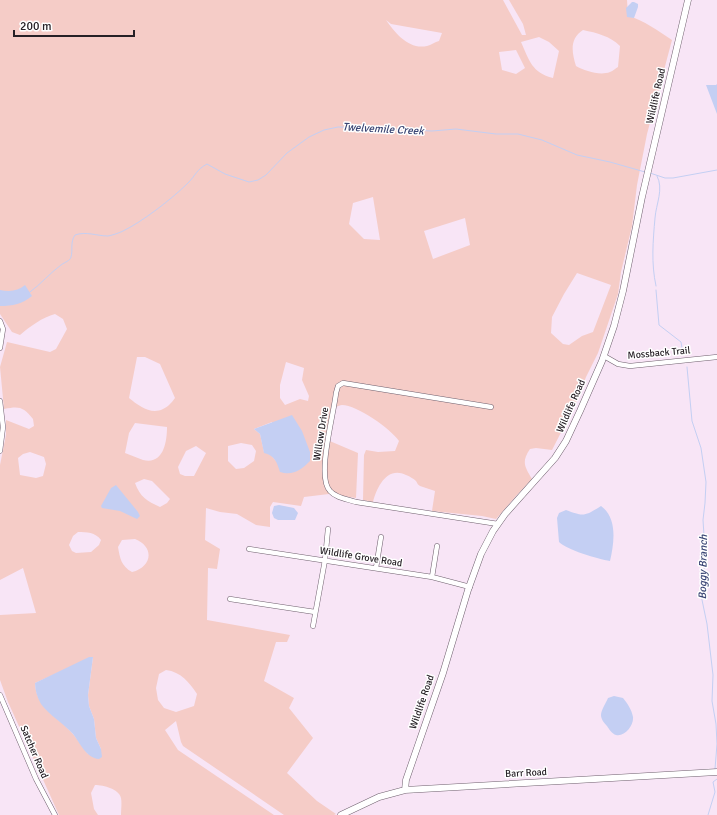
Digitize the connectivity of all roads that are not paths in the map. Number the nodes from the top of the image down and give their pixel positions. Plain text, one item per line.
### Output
1 (688, 0) edge
2 (0, 321) edge
3 (0, 348) edge
4 (604, 356) junction
5 (717, 357) edge
6 (0, 401) edge
7 (491, 407) dead end
8 (0, 452) edge
9 (498, 524) junction
10 (328, 530) dead end
11 (381, 537) dead end
12 (437, 546) dead end
13 (249, 548) dead end
14 (324, 560) junction
15 (376, 568) junction
16 (432, 576) junction
17 (470, 587) junction
18 (230, 599) dead end
19 (315, 612) junction
20 (313, 626) dead end
21 (0, 695) edge
22 (717, 772) edge
23 (404, 790) junction
24 (55, 815) edge
25 (341, 815) edge

1 - 4 street, Wildlife Road
2 - 3 street
4 - 5 street, Mossback Trail
4 - 9 street, Wildlife Road
6 - 8 street
7 - 9 street, Willow Drive
9 - 17 street, Wildlife Road
10 - 14 street
11 - 15 street
12 - 16 street
13 - 14 street, Wildlife Grove Road
14 - 15 street, Wildlife Grove Road
14 - 19 street
15 - 16 street, Wildlife Grove Road
16 - 17 street, Wildlife Grove Road
17 - 23 street, Wildlife Road
18 - 19 street
19 - 20 street
21 - 24 street, Satcher Road
22 - 23 street, Barr Road
23 - 25 street, Barr Road

